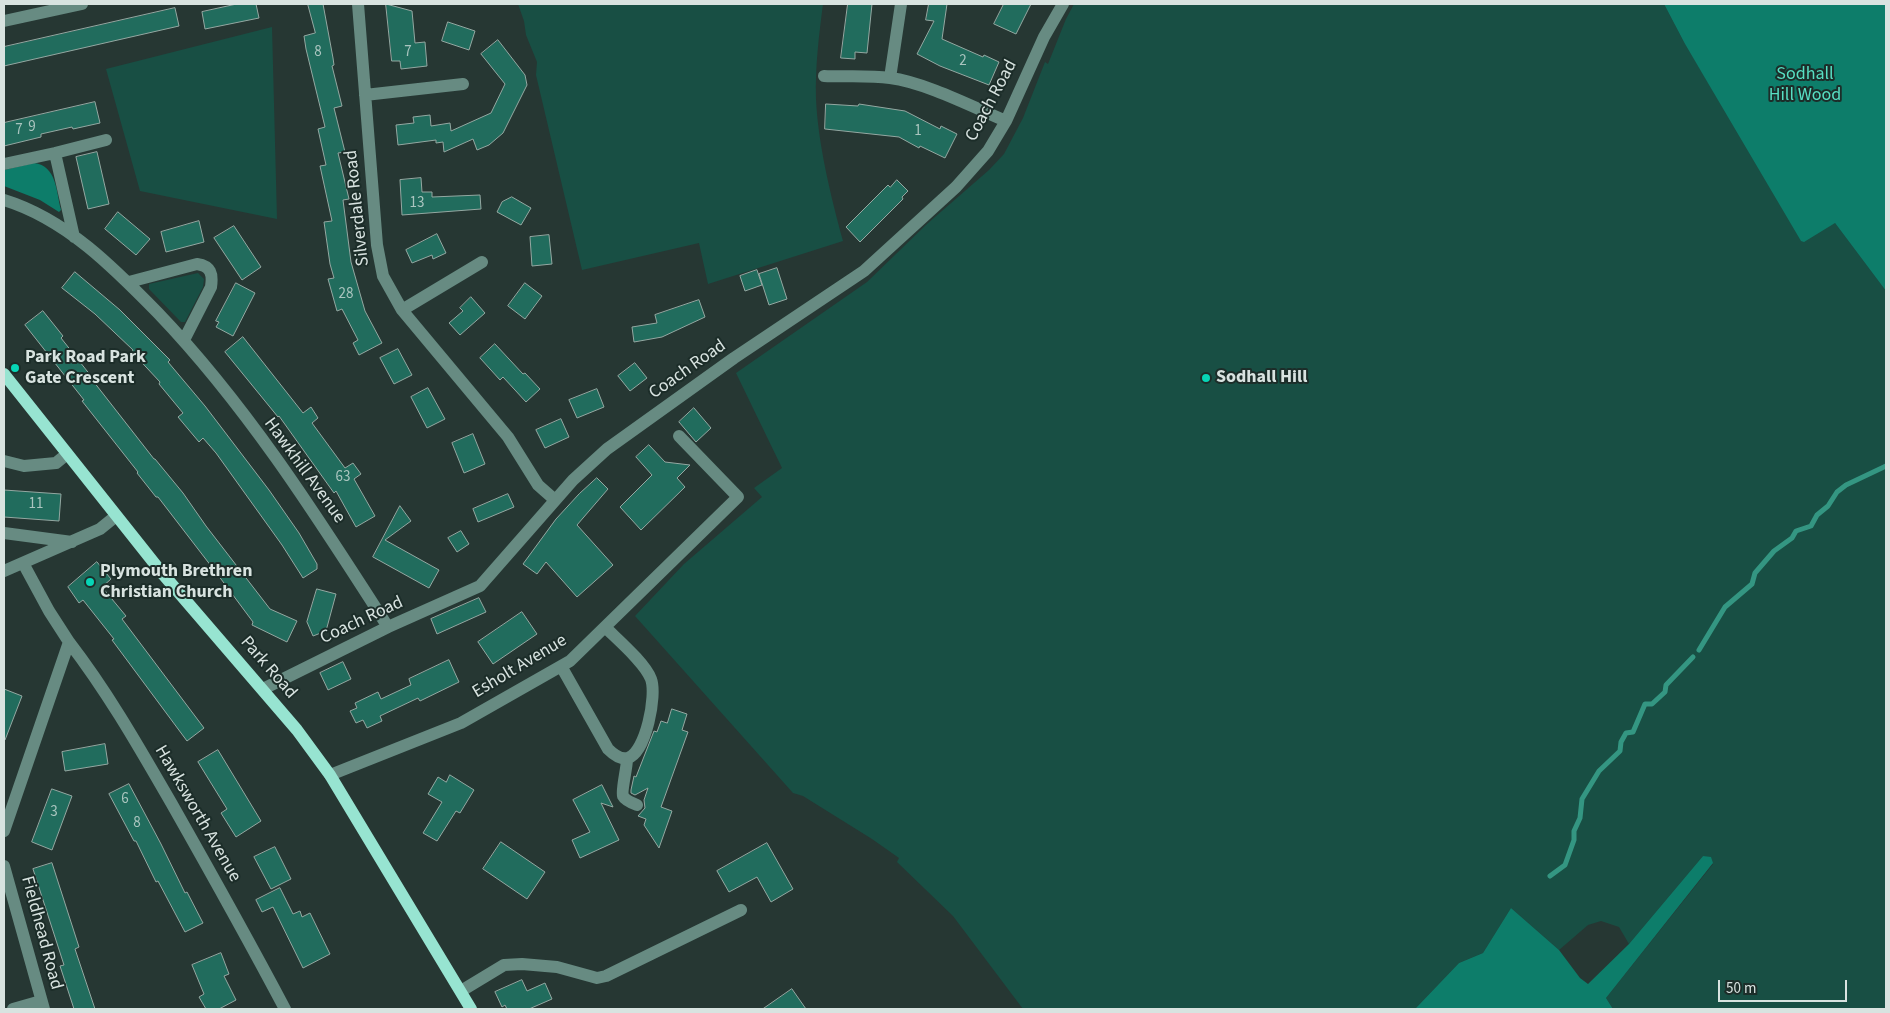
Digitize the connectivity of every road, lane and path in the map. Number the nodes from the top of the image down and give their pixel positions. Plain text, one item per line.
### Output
1 (82, 4) edge
2 (358, 4) edge
3 (901, 4) edge
4 (1062, 4) edge
5 (4, 21) edge
6 (824, 76) dead end
7 (890, 78) junction
8 (463, 84) dead end
9 (365, 95) junction
10 (1006, 121) junction
11 (106, 140) dead end
12 (55, 154) junction
13 (4, 164) edge
14 (4, 200) edge
15 (74, 236) junction
16 (482, 262) dead end
17 (129, 282) junction
18 (402, 310) junction
19 (184, 340) junction
20 (4, 374) edge
21 (678, 436) dead end
22 (67, 454) junction
23 (4, 461) edge
24 (555, 500) junction
25 (116, 516) junction
26 (4, 533) edge
27 (72, 542) junction
28 (23, 563) junction
29 (4, 571) edge
30 (388, 627) junction
31 (605, 627) junction
32 (69, 642) junction
33 (561, 666) junction
34 (263, 689) junction
35 (626, 758) junction
36 (330, 775) junction
37 (637, 805) dead end
38 (4, 831) edge
39 (4, 866) edge
40 (741, 910) dead end
41 (461, 991) junction
42 (42, 1005) edge
43 (4, 1009) edge
44 (12, 1009) edge
45 (285, 1009) edge
46 (472, 1009) edge

1 - 5 street
2 - 9 street, Silverdale Road
3 - 7 street
4 - 10 street, Coach Road
6 - 7 street
7 - 10 street
8 - 9 street
9 - 18 street, Silverdale Road
10 - 24 street, Coach Road
11 - 12 street
12 - 13 street
12 - 15 street
14 - 15 street, Hawkhill Avenue
15 - 17 street, Hawkhill Avenue
16 - 18 street
17 - 19 street, Hawkhill Avenue
17 - 19 street
18 - 24 street, Silverdale Road
19 - 30 street, Hawkhill Avenue
20 - 22 main road, Park Road
21 - 31 street, Esholt Avenue
22 - 23 street
22 - 25 main road, Park Road
24 - 30 street, Coach Road
25 - 27 street
25 - 34 main road, Park Road
26 - 27 street
27 - 28 street
28 - 29 street
28 - 32 street
30 - 34 street, Coach Road
31 - 33 street, Esholt Avenue
31 - 35 street
32 - 38 street
32 - 45 street, Hawksworth Avenue
33 - 35 street
33 - 36 street, Esholt Avenue
34 - 36 main road, Park Road
35 - 37 street
36 - 41 main road, Park Road
39 - 42 street, Fieldhead Road
40 - 41 street
41 - 46 main road, Park Road
42 - 44 street
43 - 44 street

